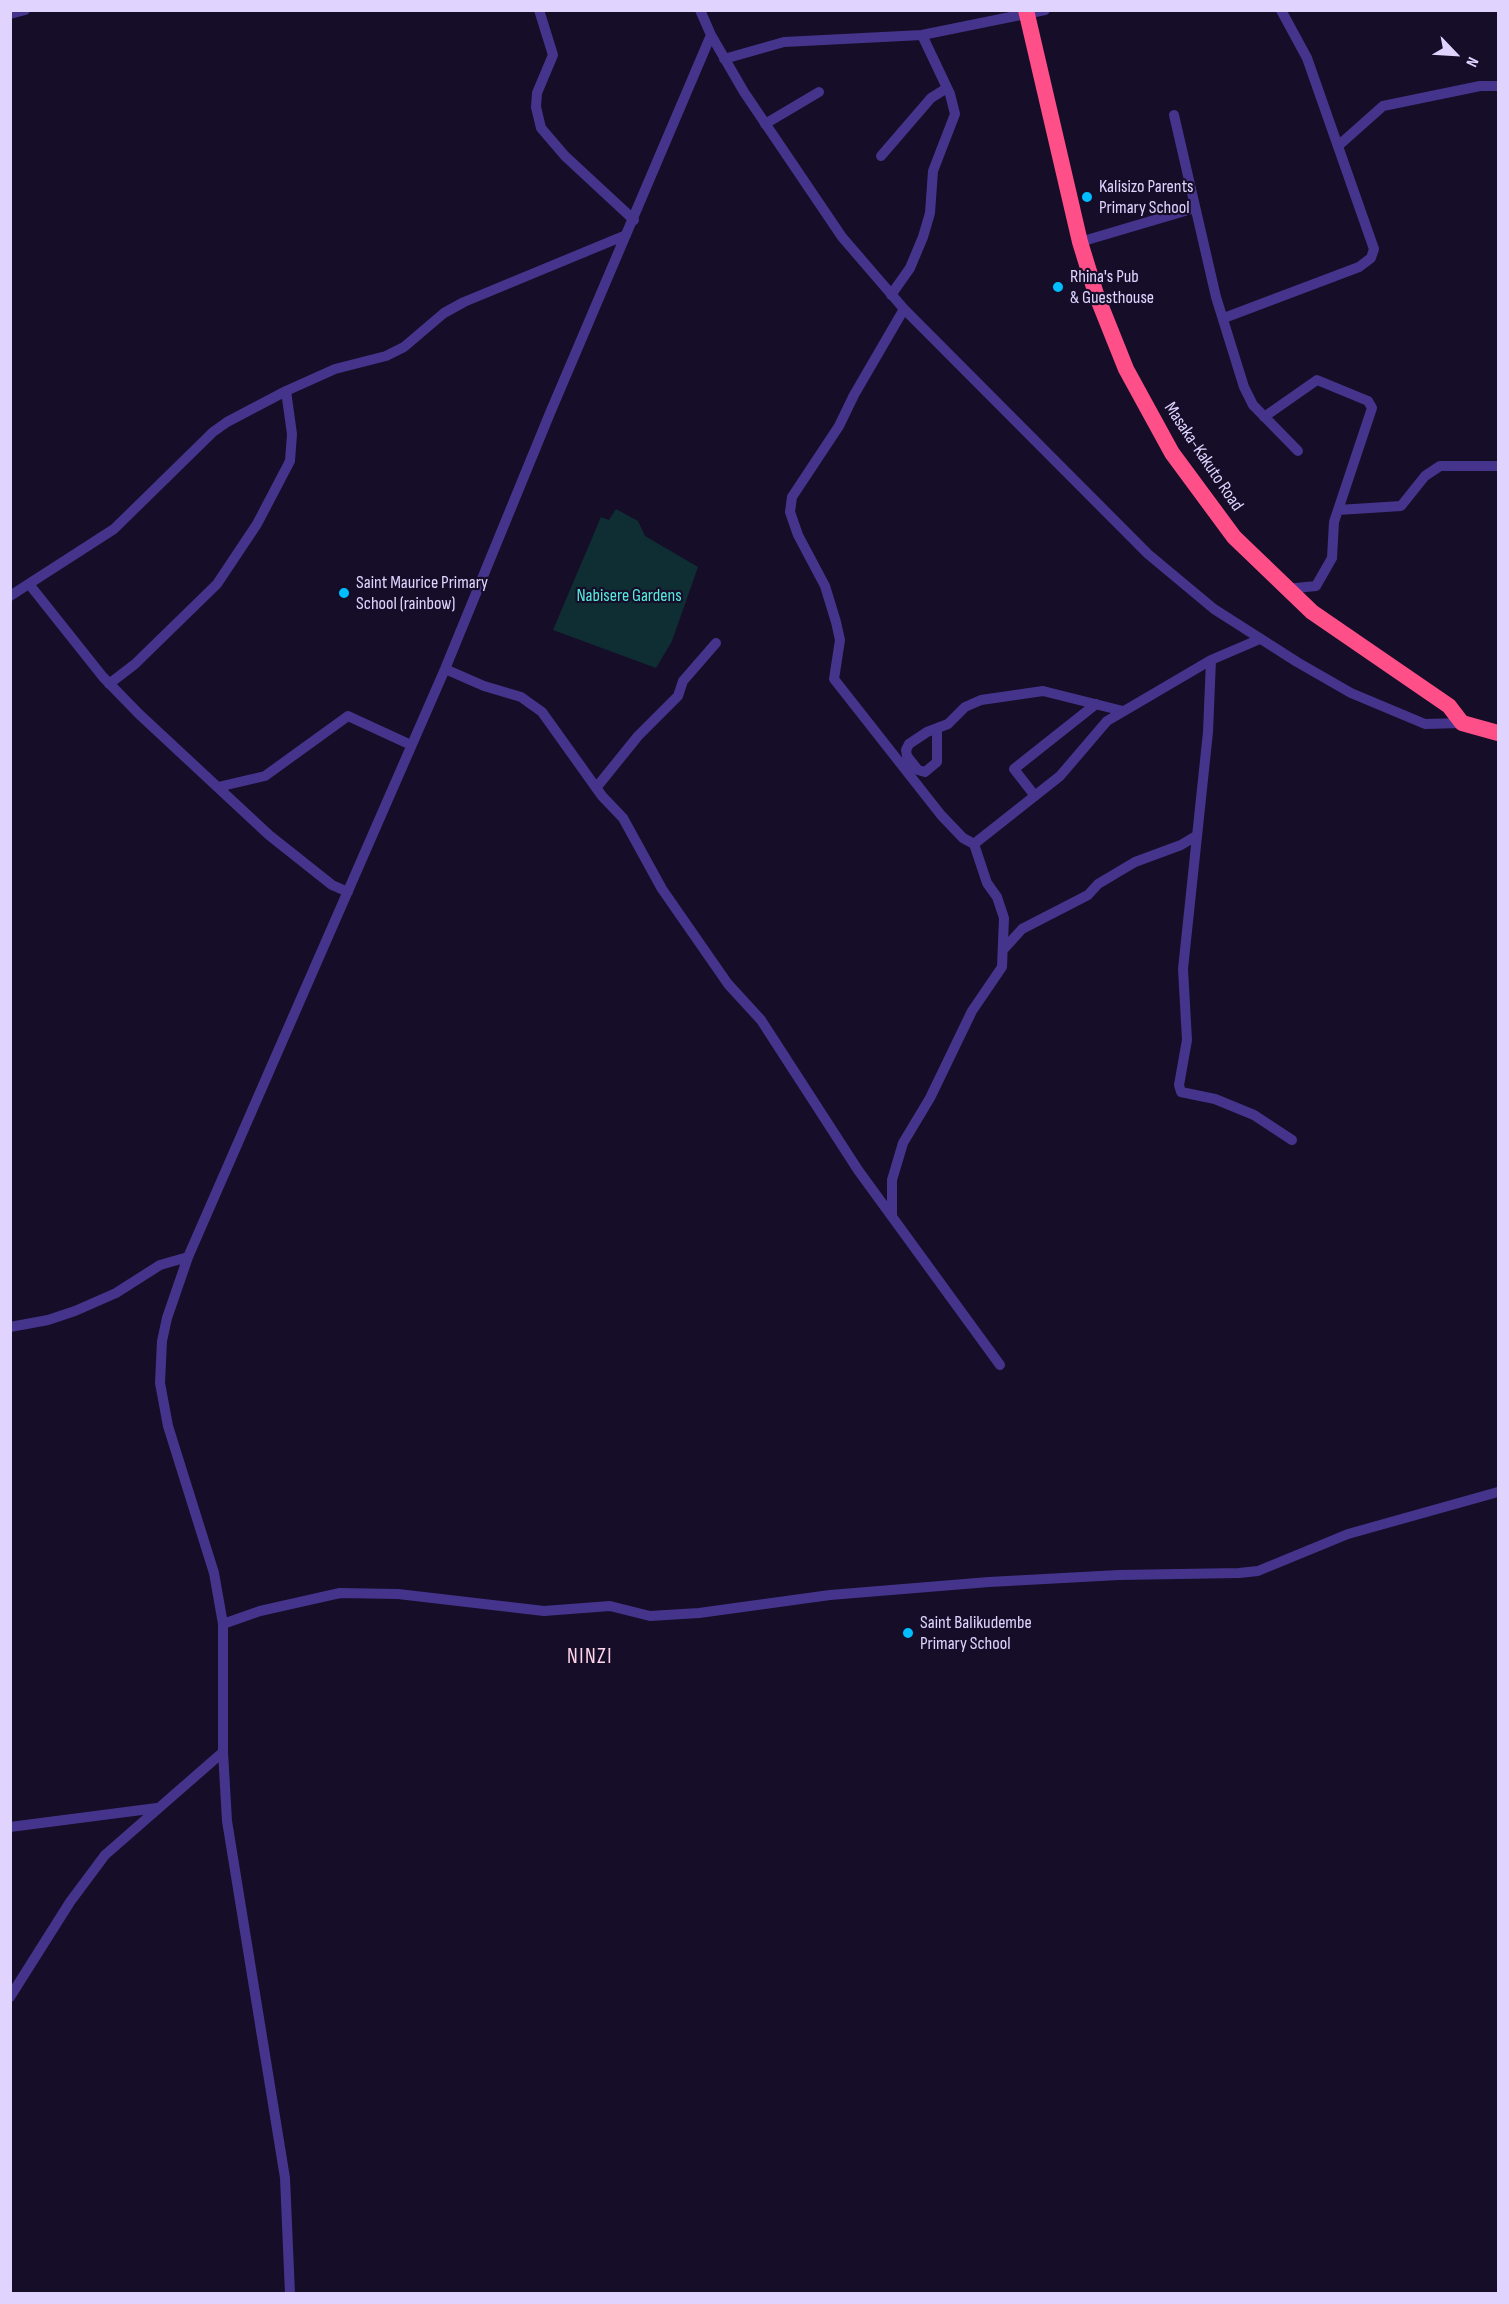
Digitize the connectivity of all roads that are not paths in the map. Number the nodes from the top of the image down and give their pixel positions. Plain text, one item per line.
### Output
1 (25, 10) edge
2 (539, 10) edge
3 (700, 10) edge
4 (1045, 10) edge
5 (1281, 10) edge
6 (1026, 12) edge
7 (10, 14) edge
8 (711, 35) junction
9 (922, 35) junction
10 (724, 59) junction
11 (1498, 86) edge
12 (947, 88) junction
13 (819, 92) dead end
14 (1174, 115) dead end
15 (765, 124) junction
16 (1338, 146) junction
17 (880, 156) dead end
18 (1195, 208) junction
19 (634, 220) junction
20 (627, 235) junction
21 (1080, 242) junction
22 (891, 295) junction
23 (904, 309) junction
24 (1224, 318) junction
25 (286, 391) junction
26 (1264, 417) junction
27 (1298, 451) dead end
28 (1498, 466) edge
29 (1338, 510) junction
30 (29, 584) junction
31 (1286, 589) junction
32 (10, 596) edge
33 (1260, 639) junction
34 (716, 643) dead end
35 (1211, 660) junction
36 (445, 669) junction
37 (109, 684) junction
38 (1096, 704) junction
39 (1123, 711) junction
40 (1462, 723) junction
41 (937, 729) dead end
42 (1498, 732) edge
43 (411, 745) junction
44 (218, 787) junction
45 (596, 788) junction
46 (1035, 796) junction
47 (1196, 836) junction
48 (974, 844) junction
49 (348, 892) junction
50 (1003, 950) junction
51 (1292, 1140) dead end
52 (892, 1217) junction
53 (188, 1257) junction
54 (10, 1327) edge
55 (1000, 1365) dead end
56 (1498, 1492) edge
57 (223, 1624) junction
58 (223, 1752) junction
59 (157, 1808) junction
60 (10, 1827) edge
61 (10, 1997) edge
62 (290, 2294) edge

1 - 7 street
2 - 19 street
3 - 8 street
4 - 6 street
5 - 16 street
6 - 9 street
6 - 21 highway, Masaka-Kakuto Road
8 - 10 street
8 - 19 street
9 - 10 street
9 - 12 street
10 - 15 street
11 - 16 street
12 - 17 street
12 - 22 street
13 - 15 street
14 - 18 street
15 - 22 street
16 - 24 street
18 - 21 street
18 - 24 street
19 - 20 street
20 - 25 street
20 - 36 street
21 - 31 highway, Masaka-Kakuto Road
22 - 23 street
23 - 33 street
23 - 48 street
24 - 26 street
25 - 30 street
25 - 37 street
26 - 27 street
26 - 29 street
28 - 29 street
29 - 31 street
30 - 32 street
30 - 37 street
31 - 40 highway, Masaka-Kakuto Road
33 - 35 street
33 - 40 street
34 - 45 street
35 - 39 street
35 - 47 street
36 - 43 street
36 - 45 street
37 - 44 street
38 - 39 street
38 - 41 street
38 - 46 street
39 - 46 street
40 - 42 highway
43 - 44 street
43 - 49 street
44 - 49 street
45 - 52 street
46 - 48 street
47 - 50 street
47 - 51 street
48 - 50 street
49 - 53 street
50 - 52 street
52 - 55 street
53 - 54 street
53 - 57 street
56 - 57 street
57 - 58 street
58 - 59 street
58 - 62 street
59 - 60 street
59 - 61 street

